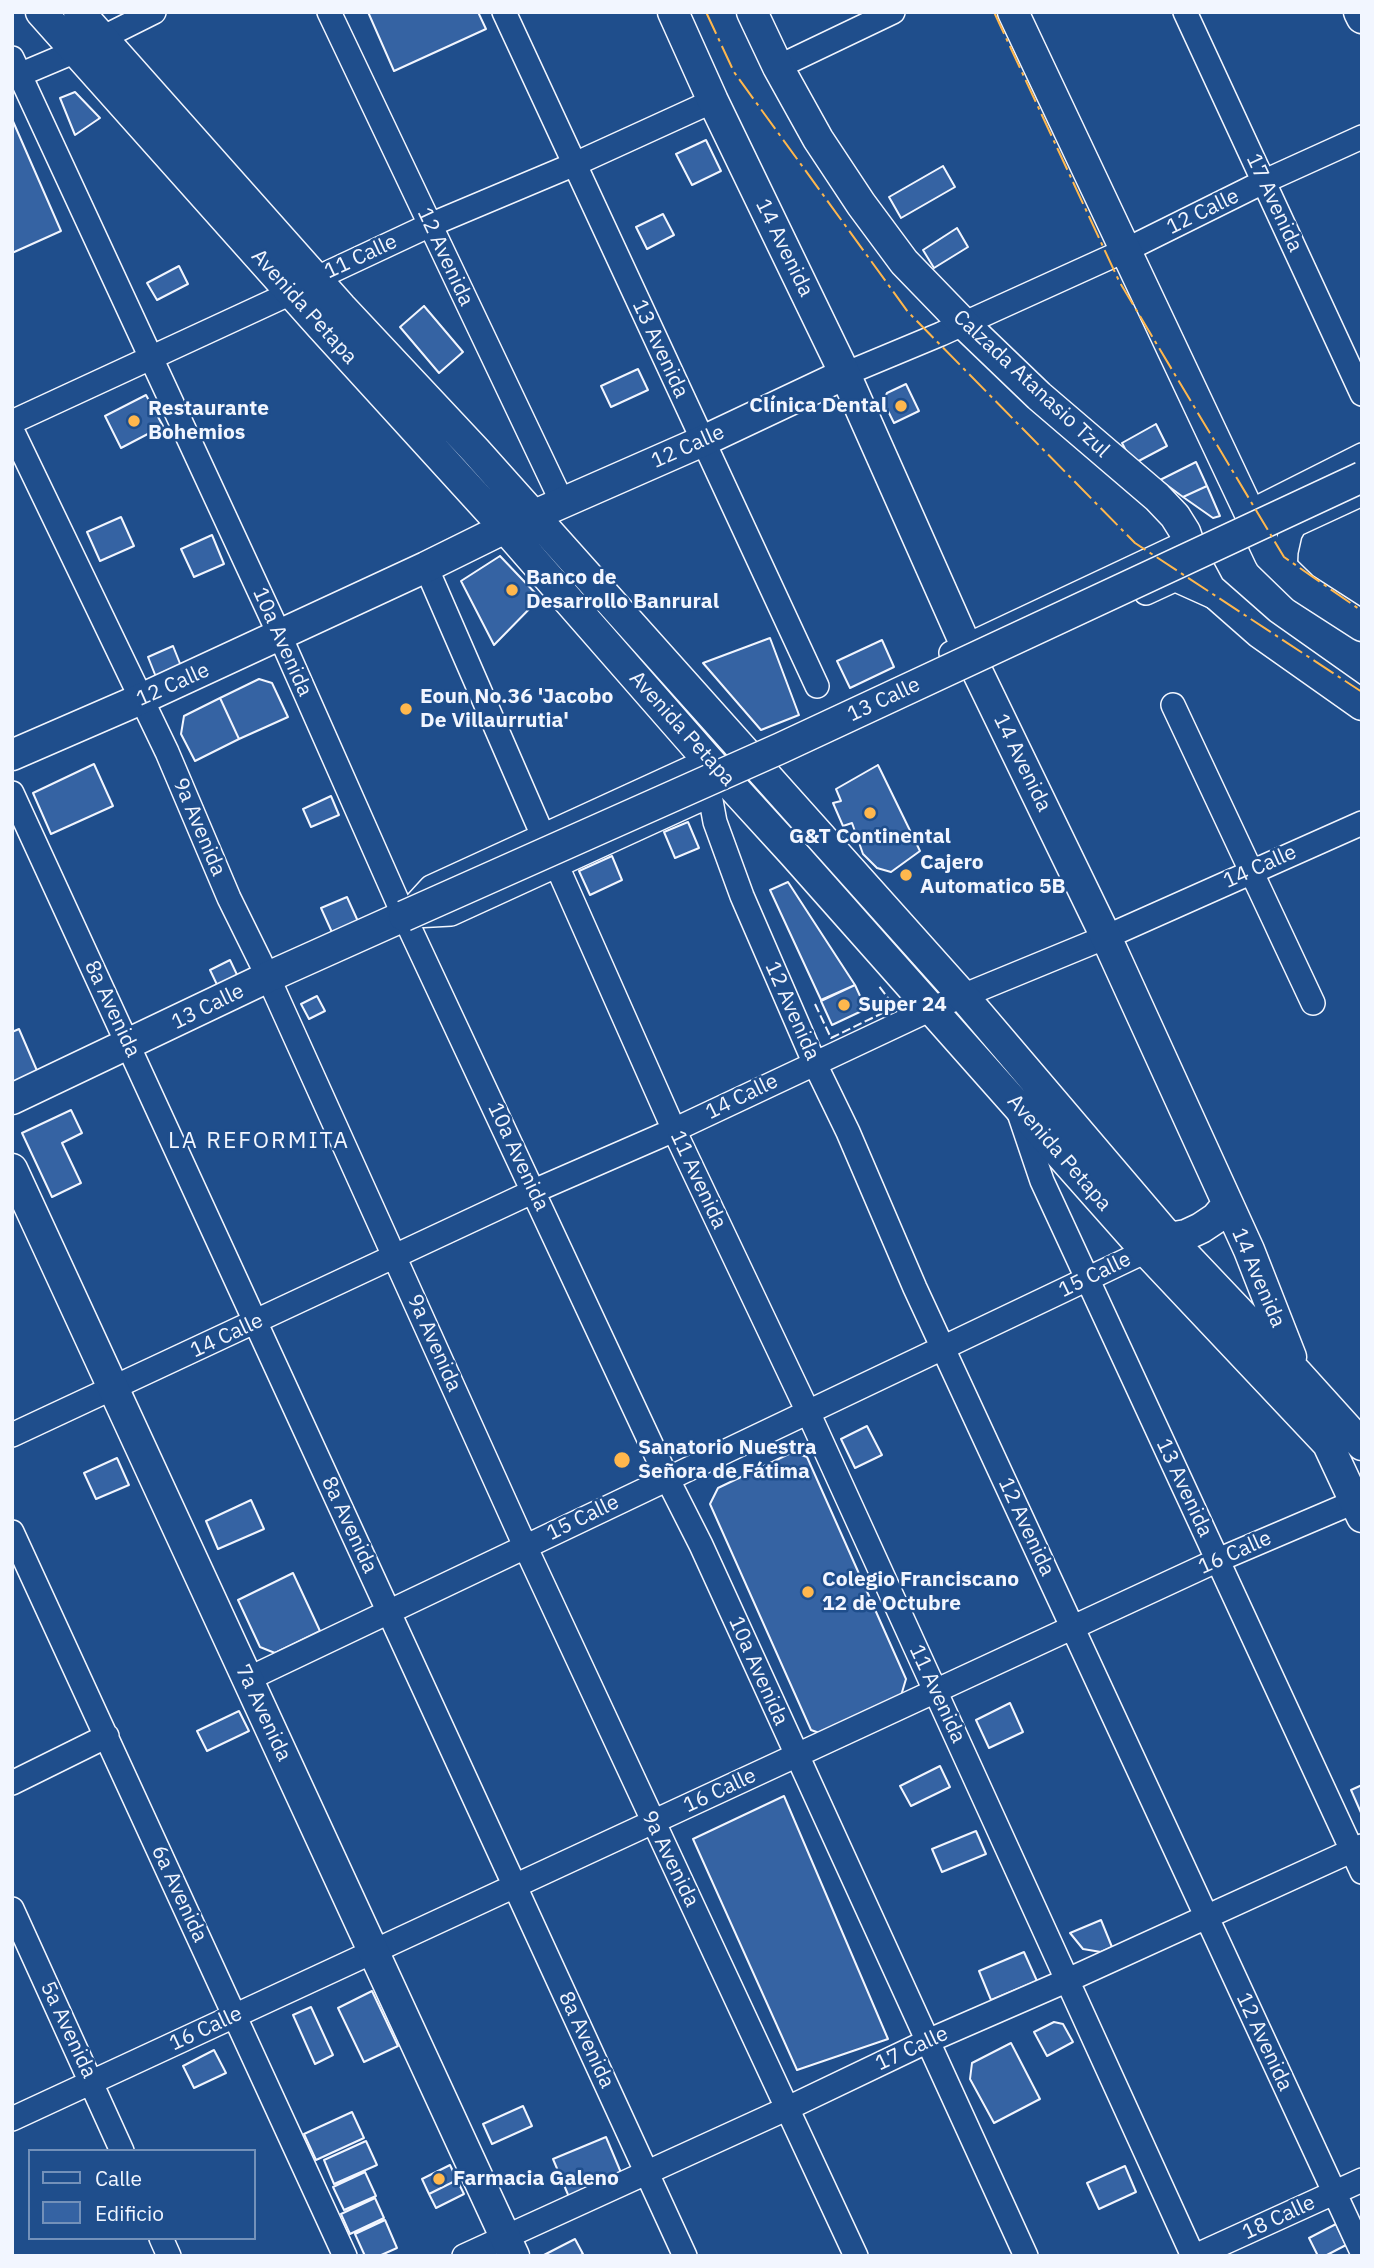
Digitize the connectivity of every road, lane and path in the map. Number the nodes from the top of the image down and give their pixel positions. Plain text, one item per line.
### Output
1 (41, 12) edge
2 (79, 12) edge
3 (154, 12) edge
4 (329, 12) edge
5 (505, 12) edge
6 (673, 12) edge
7 (752, 12) edge
8 (893, 12) edge
9 (1013, 12) edge
10 (1185, 12) edge
11 (1359, 12) edge
12 (1362, 18) edge
13 (102, 38) junction
14 (76, 51) junction
15 (778, 67) junction
16 (15, 70) edge
17 (713, 101) junction
18 (1362, 137) edge
19 (575, 164) junction
20 (1265, 181) junction
21 (430, 225) junction
22 (1126, 250) junction
23 (304, 285) junction
24 (964, 324) junction
25 (151, 358) junction
26 (845, 374) junction
27 (1362, 394) edge
28 (12, 422) edge
29 (12, 430) edge
30 (703, 441) junction
31 (1362, 455) edge
32 (1362, 477) edge
33 (1362, 494) edge
34 (562, 502) junction
35 (1249, 512) junction
36 (532, 516) junction
37 (505, 528) junction
38 (1189, 541) junction
39 (426, 568) junction
40 (1285, 572) junction
41 (1229, 605) junction
42 (1362, 626) edge
43 (280, 636) junction
44 (967, 645) junction
45 (978, 673) junction
46 (817, 686) dead end
47 (141, 699) junction
48 (1173, 705) dead end
49 (1362, 705) edge
50 (12, 755) edge
51 (708, 760) junction
52 (753, 761) junction
53 (722, 791) junction
54 (12, 793) edge
55 (1362, 823) edge
56 (543, 836) junction
57 (557, 866) junction
58 (1251, 870) junction
59 (404, 916) junction
60 (1106, 937) junction
61 (268, 977) junction
62 (963, 996) junction
63 (1313, 1003) dead end
64 (931, 1009) junction
65 (128, 1045) junction
66 (814, 1062) junction
67 (12, 1099) edge
68 (1015, 1102) junction
69 (674, 1130) junction
70 (12, 1169) edge
71 (534, 1191) junction
72 (1227, 1205) junction
73 (1158, 1244) junction
74 (396, 1256) junction
75 (1087, 1279) junction
76 (256, 1322) junction
77 (942, 1348) junction
78 (1297, 1373) junction
79 (114, 1389) junction
80 (808, 1412) junction
81 (12, 1435) edge
82 (1327, 1443) junction
83 (1362, 1445) edge
84 (667, 1478) junction
85 (1358, 1510) edge
86 (12, 1532) edge
87 (525, 1546) junction
88 (1218, 1560) junction
89 (388, 1611) junction
90 (1072, 1628) junction
91 (248, 1679) junction
92 (936, 1691) junction
93 (107, 1736) junction
94 (796, 1756) junction
95 (12, 1783) edge
96 (652, 1822) junction
97 (1357, 1848) edge
98 (1362, 1872) edge
99 (515, 1886) junction
100 (12, 1909) edge
101 (1206, 1917) junction
102 (374, 1951) junction
103 (1068, 1980) junction
104 (235, 2015) junction
105 (928, 2041) junction
106 (92, 2082) junction
107 (786, 2109) junction
108 (12, 2119) edge
109 (121, 2149) edge
110 (647, 2172) junction
111 (1362, 2180) edge
112 (1334, 2192) junction
113 (162, 2240) edge
114 (510, 2246) edge
115 (1362, 2252) edge
116 (169, 2256) edge
117 (345, 2256) edge
118 (464, 2256) edge
119 (685, 2256) edge
120 (856, 2256) edge
121 (1026, 2256) edge
122 (1194, 2256) edge

1 - 14 main road, Avenida Petapa
2 - 13 main road, Avenida Petapa
3 - 13 street
4 - 21 street, 12 Avenida
5 - 19 street, 13 Avenida
6 - 17 main road, 14 Avenida
7 - 15 main road, Calzada Atanasio Tzul
8 - 15 street
9 - 22 main road
10 - 20 street, 17 Avenida
11 - 12 main road
13 - 14 street
13 - 23 main road, Avenida Petapa
14 - 16 street
14 - 23 main road, Avenida Petapa
15 - 24 main road, Calzada Atanasio Tzul
16 - 25 street, 10a Avenida
17 - 19 street, 11 Calle
17 - 26 main road, 14 Avenida
18 - 20 street, 12 Calle
19 - 21 street, 11 Calle
19 - 30 street, 13 Avenida
20 - 22 street, 12 Calle
20 - 27 street, 17 Avenida
21 - 23 street, 11 Calle
21 - 34 street, 12 Avenida
22 - 24 street, 12 Calle
22 - 35 main road
23 - 25 street, 11 Calle
23 - 36 main road, Avenida Petapa
23 - 37 main road, Avenida Petapa
24 - 26 street, 12 Calle
24 - 38 main road, Calzada Atanasio Tzul
25 - 28 street, 11 Calle
25 - 43 street, 10a Avenida
26 - 30 main road, 12 Calle
26 - 44 main road, 14 Avenida
29 - 47 street, 9a Avenida
30 - 34 main road, 12 Calle
30 - 46 street, 13 Avenida
31 - 35 street
32 - 59 main road, 13 Calle, bridge
33 - 40 street
34 - 36 main road, 12 Calle
35 - 40 main road
36 - 37 main road, 12 Calle
36 - 52 main road, Avenida Petapa
37 - 39 main road, 12 Calle
37 - 51 main road, Avenida Petapa
38 - 41 main road, Calzada Atanasio Tzul
38 - 44 street
39 - 43 main road, 12 Calle
39 - 56 street
40 - 42 main road
41 - 45 street, 13 Calle
41 - 49 main road, Calzada Atanasio Tzul
43 - 47 main road, 12 Calle
43 - 59 street, 10a Avenida
44 - 45 main road, 14 Avenida
44 - 52 street
45 - 52 street, 13 Calle
45 - 60 main road, 14 Avenida
47 - 50 main road, 12 Calle
47 - 61 street, 9a Avenida
48 - 58 street
51 - 53 main road, Avenida Petapa
51 - 56 street, 13 Calle
52 - 62 main road, Avenida Petapa
53 - 57 street, 13 Calle
53 - 64 main road, Avenida Petapa
53 - 66 street, 12 Avenida
54 - 65 street, 8a Avenida
55 - 58 street, 14 Calle
56 - 59 street, 13 Calle
57 - 59 street, 13 Calle
57 - 69 street, 11 Avenida
58 - 60 street, 14 Calle
58 - 63 street
59 - 61 main road, 13 Calle
59 - 71 street, 10a Avenida
60 - 62 street, 14 Calle
60 - 72 main road, 14 Avenida
61 - 65 main road, 13 Calle
61 - 74 street, 9a Avenida
62 - 64 street, 14 Calle
62 - 73 main road, Avenida Petapa
64 - 66 street, 14 Calle
64 - 68 main road, Avenida Petapa
65 - 67 main road, 13 Calle
65 - 76 street, 8a Avenida
66 - 69 street, 14 Calle
66 - 77 street, 12 Avenida
68 - 73 main road, Avenida Petapa
68 - 75 street, 13 Avenida
69 - 71 street, 14 Calle
69 - 80 street, 11 Avenida
70 - 79 main road, 7a Avenida
71 - 74 street, 14 Calle
71 - 84 street, 10a Avenida
72 - 73 main road
72 - 78 main road, 14 Avenida
73 - 75 street, 15 Calle
73 - 78 main road, Avenida Petapa
73 - 82 main road, Avenida Petapa
74 - 76 street, 14 Calle
74 - 87 street, 9a Avenida
75 - 77 street, 15 Calle
75 - 88 street, 13 Avenida
76 - 79 street, 14 Calle
76 - 89 street, 8a Avenida
77 - 80 street, 15 Calle
77 - 90 street, 12 Avenida
78 - 82 main road, 14 Avenida
78 - 83 main road, Avenida Petapa
79 - 81 street, 14 Calle
79 - 91 main road, 7a Avenida
80 - 84 street, 15 Calle
80 - 92 street, 11 Avenida
82 - 85 main road, 14 Avenida
84 - 87 street, 15 Calle
84 - 94 street, 10a Avenida
85 - 88 street, 16 Calle
86 - 93 street, 6a Avenida
87 - 89 street, 15 Calle
87 - 96 street, 9a Avenida
88 - 90 street, 16 Calle
88 - 97 street, 13 Avenida
89 - 91 street, 15 Calle
89 - 99 street, 8a Avenida
90 - 92 street, 16 Calle
90 - 101 street, 12 Avenida
91 - 102 main road, 7a Avenida
92 - 94 street, 16 Calle
92 - 103 street, 11 Avenida
93 - 95 street
93 - 104 street, 6a Avenida
94 - 96 street, 16 Calle
94 - 105 street, 10a Avenida
96 - 99 street, 16 Calle
96 - 107 street, 9a Avenida
97 - 98 street, 13 Avenida
97 - 101 street, 17 Calle
99 - 102 street, 16 Calle
99 - 110 street, 8a Avenida
100 - 106 street, 5a Avenida
101 - 103 street, 17 Calle
101 - 112 street, 12 Avenida
102 - 104 street, 16 Calle
102 - 114 main road, 7a Avenida
103 - 105 street, 17 Calle
103 - 122 street, 11 Avenida
104 - 106 street, 16 Calle
104 - 117 street, 6a Avenida
105 - 107 street, 17 Calle
105 - 121 street, 10a Avenida
106 - 108 street, 16 Calle
106 - 109 street, 5a Avenida
107 - 110 street, 17 Calle
107 - 120 street, 9a Avenida
110 - 114 street, 17 Calle
110 - 119 street, 8a Avenida
111 - 112 street, 18 Calle
112 - 115 street, 12 Avenida
112 - 122 street, 18 Calle
113 - 116 street
114 - 118 street, 17 Calle

